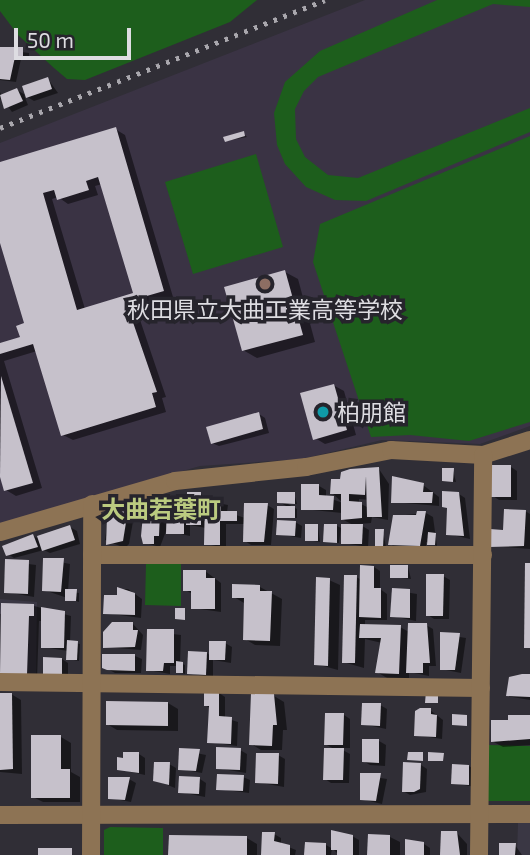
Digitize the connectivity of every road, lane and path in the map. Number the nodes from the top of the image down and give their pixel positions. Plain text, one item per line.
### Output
1 (530, 440) edge
2 (483, 455) junction
3 (92, 504) junction
4 (0, 532) edge
5 (92, 555) junction
6 (483, 555) junction
7 (0, 682) edge
8 (91, 682) junction
9 (481, 688) junction
10 (0, 814) edge
11 (91, 814) junction
12 (480, 814) junction
13 (530, 814) edge
14 (91, 855) edge
15 (479, 855) edge

1 - 2 street
2 - 3 street
2 - 6 street
3 - 4 street
3 - 5 street
5 - 6 street
5 - 8 street
6 - 9 street
7 - 8 street
8 - 9 street
8 - 11 street
9 - 12 street
10 - 11 street
11 - 12 street
11 - 14 street
12 - 13 street
12 - 15 street

